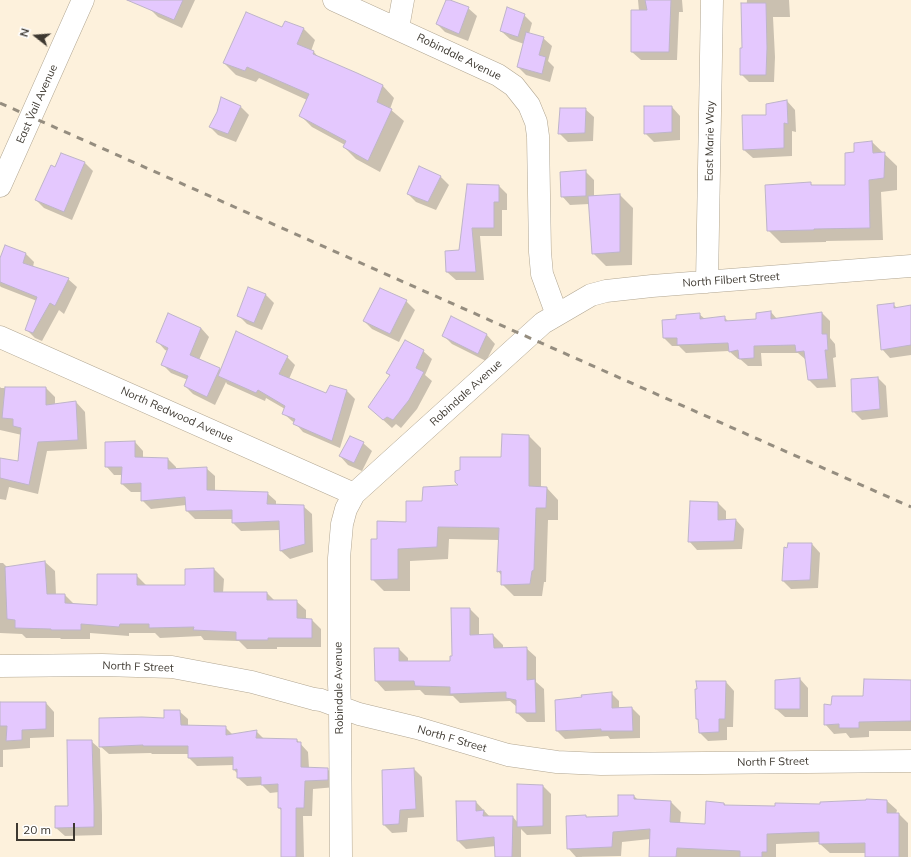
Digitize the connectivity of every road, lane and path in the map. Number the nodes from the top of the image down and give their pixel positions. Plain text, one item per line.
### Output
1 (83, 0) edge
2 (334, 0) edge
3 (403, 0) edge
4 (712, 0) edge
5 (398, 28) junction
6 (0, 186) edge
7 (911, 266) edge
8 (707, 282) junction
9 (556, 315) junction
10 (0, 337) edge
11 (354, 494) junction
12 (0, 666) edge
13 (340, 706) junction
14 (911, 761) edge
15 (341, 857) edge

1 - 6 street, East Vail Avenue
2 - 5 street, Robindale Avenue
3 - 5 street
4 - 8 street, East Marie Way
5 - 9 street, Robindale Avenue
7 - 8 street, North Filbert Street
8 - 9 street, North Filbert Street
9 - 11 street, Robindale Avenue
10 - 11 street, North Redwood Avenue
11 - 13 street, Robindale Avenue
12 - 13 street, North F Street
13 - 14 street, North F Street
13 - 15 street, Robindale Avenue

